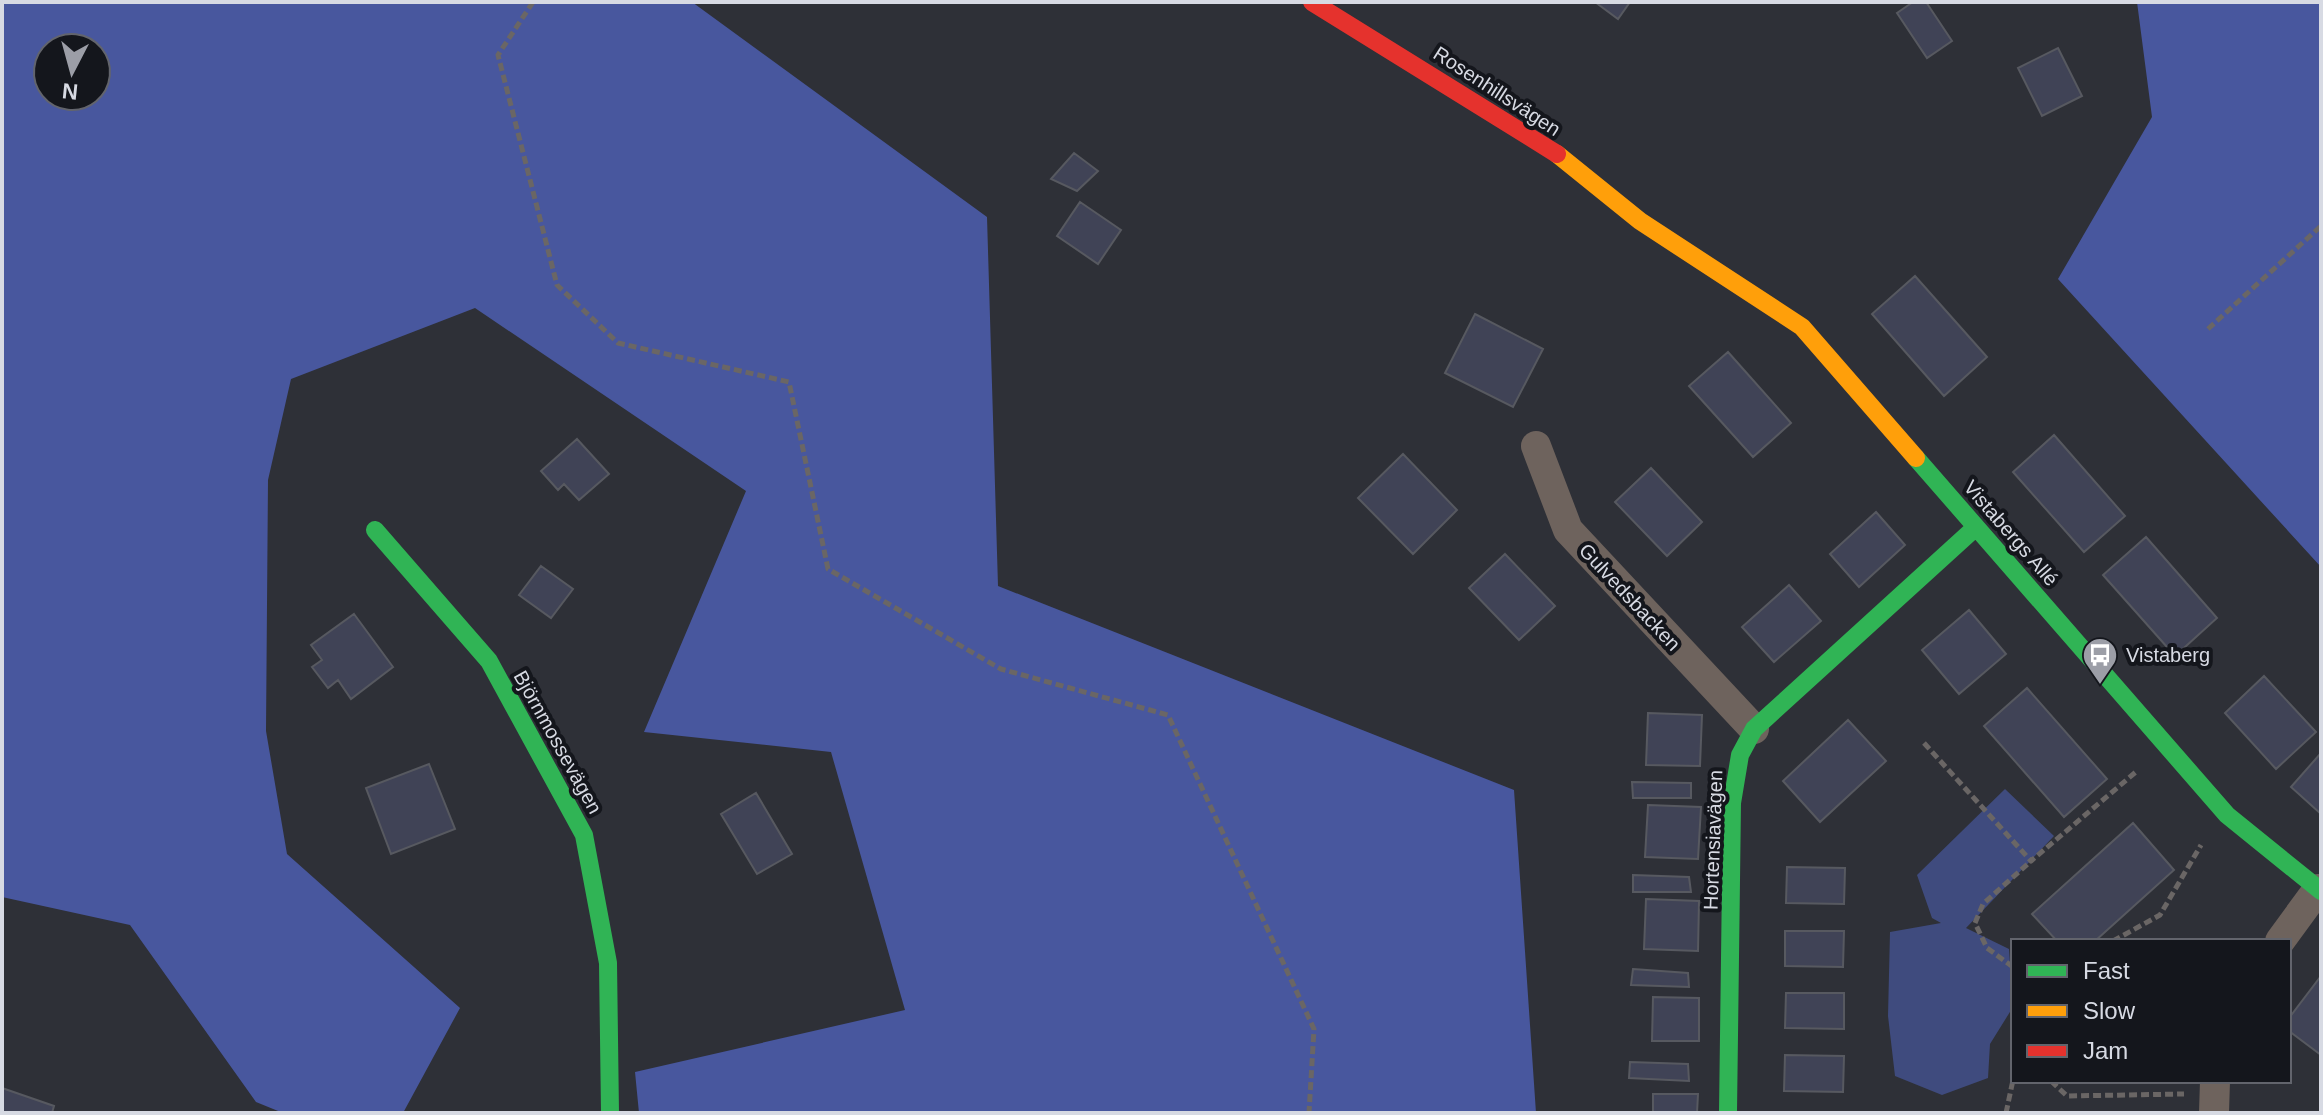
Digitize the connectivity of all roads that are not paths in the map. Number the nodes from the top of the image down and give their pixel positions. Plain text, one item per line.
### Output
1 (1312, 2) edge
2 (1649, 229) joint
3 (1536, 446) dead end
4 (1976, 527) junction
5 (375, 530) dead end
6 (1754, 729) junction
7 (2319, 890) edge
8 (2282, 939) edge
9 (610, 1113) edge
10 (1728, 1113) edge

1 - 2 street, Rosenhillsvägen
2 - 4 street, Vistabergs Allé
3 - 6 street, Gulvedsbacken
4 - 6 street, Hortensiavägen
4 - 7 street, Vistabergs Allé
5 - 9 street, Björnmossevägen
6 - 10 street, Hortensiavägen
7 - 8 street

